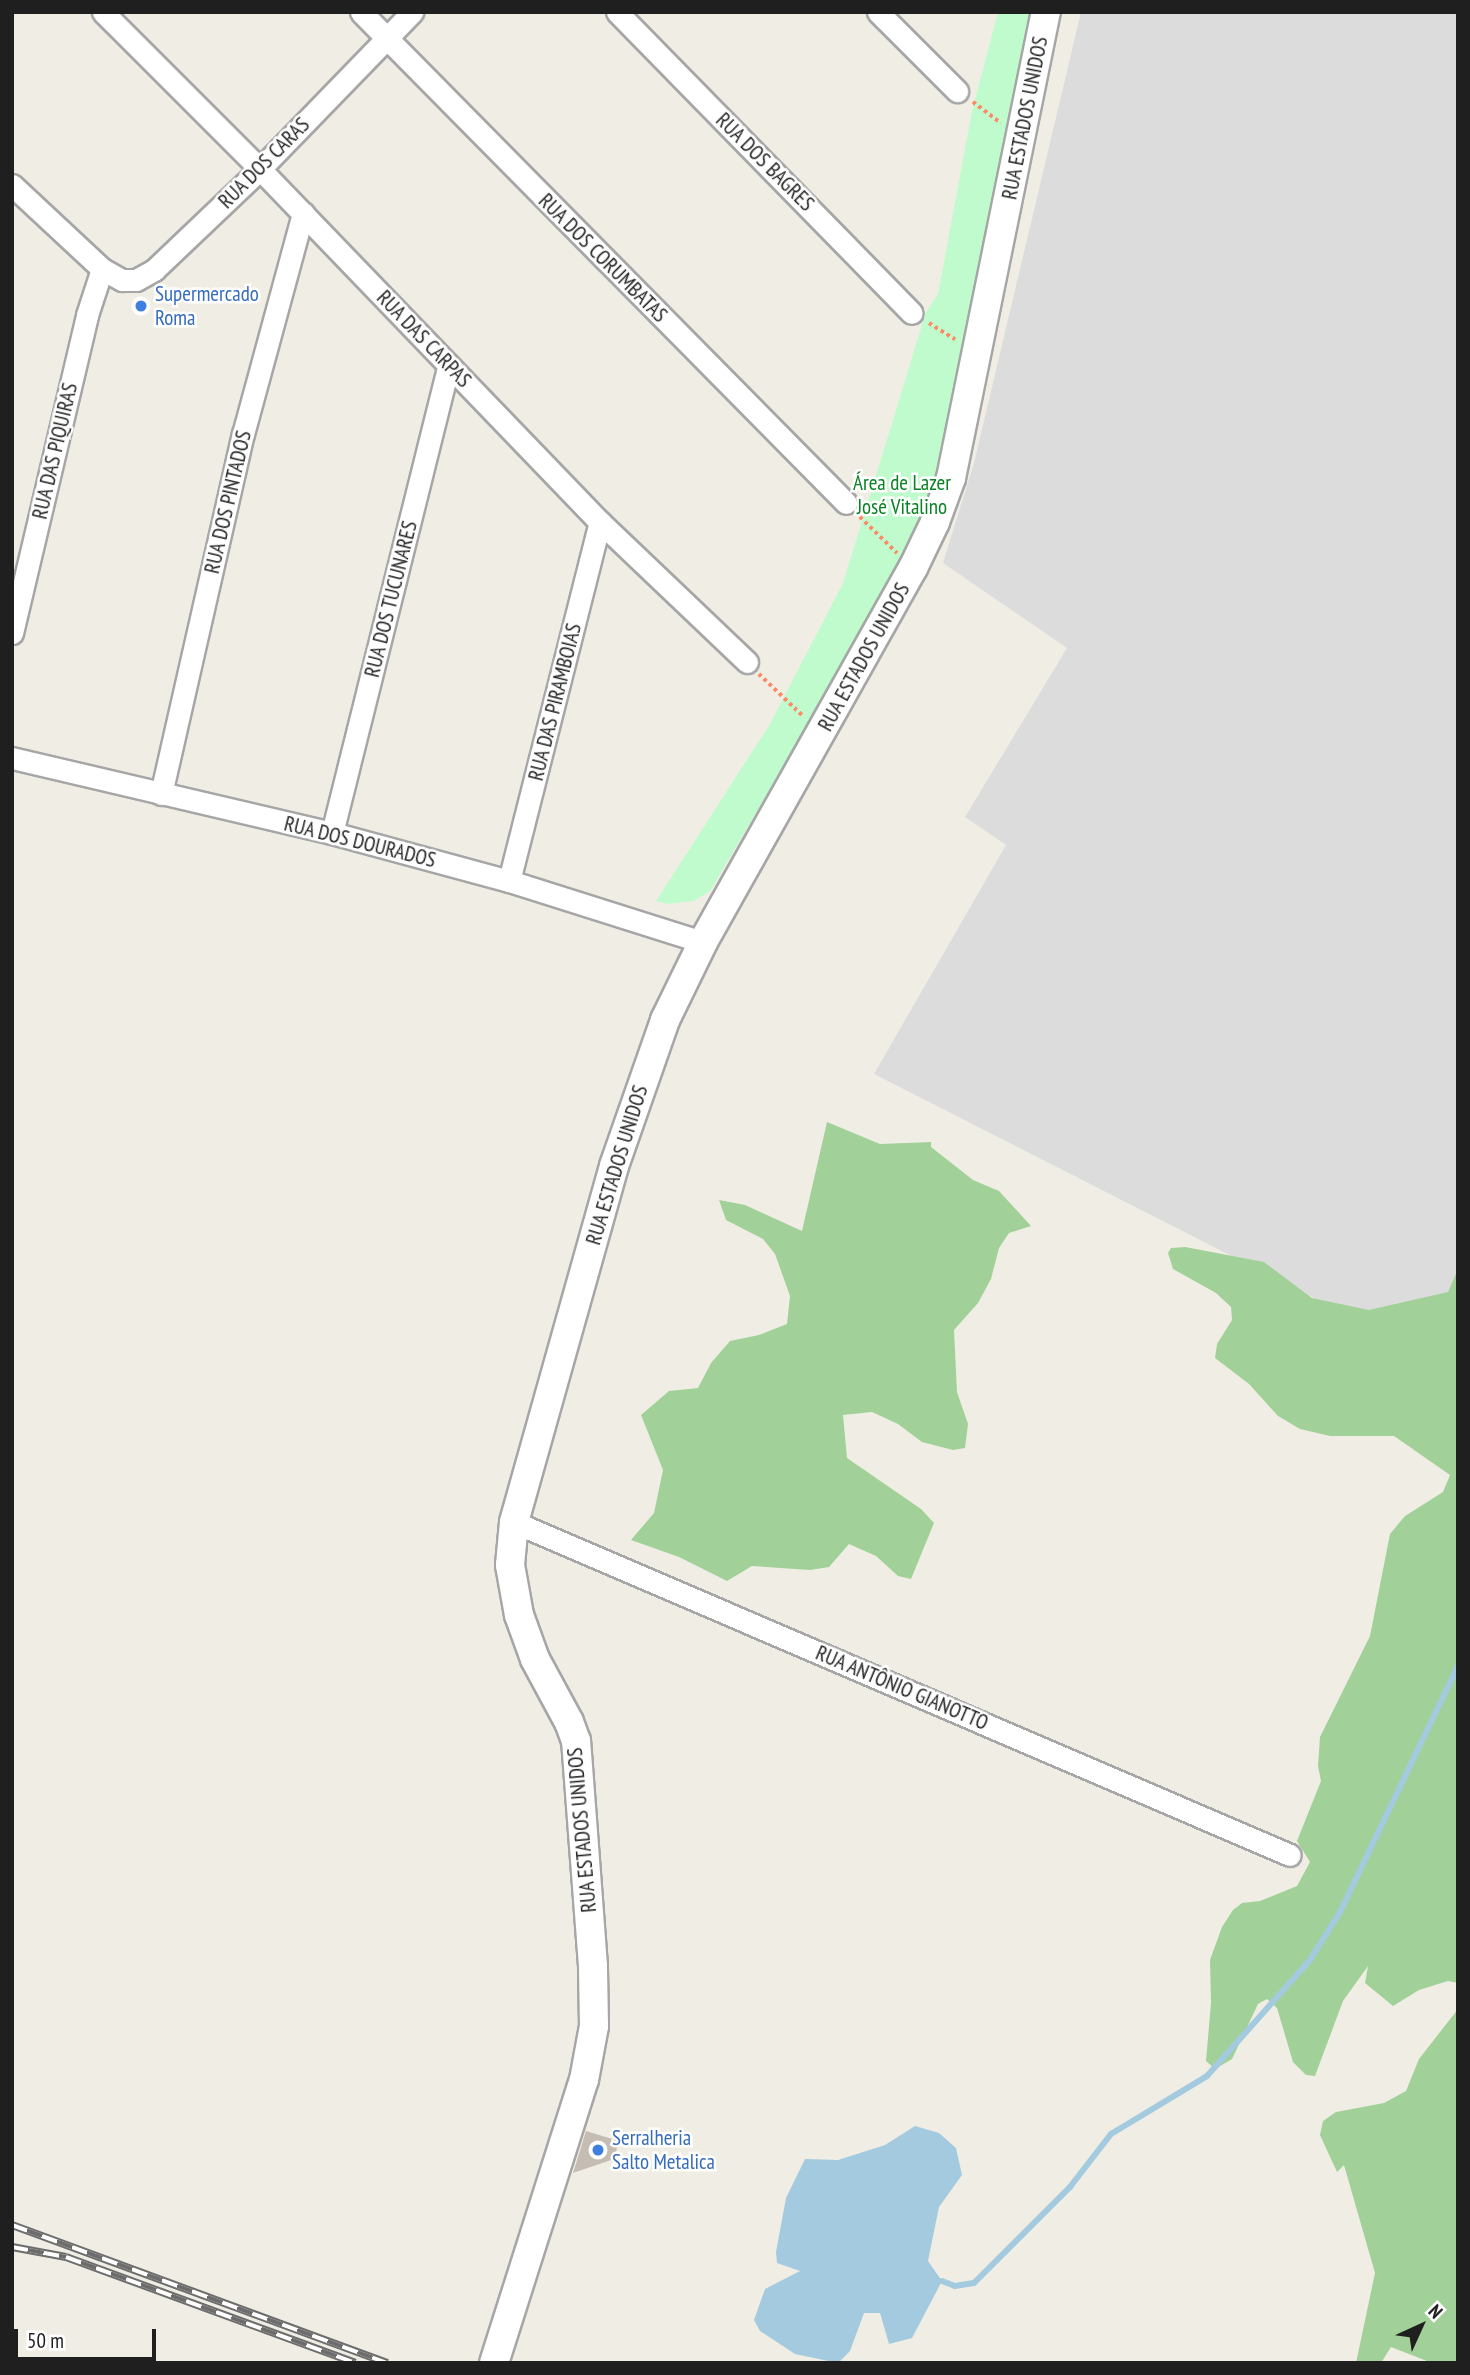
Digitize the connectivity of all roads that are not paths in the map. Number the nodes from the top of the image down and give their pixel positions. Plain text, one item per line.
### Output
1 (103, 12) edge
2 (361, 12) edge
3 (412, 12) edge
4 (618, 12) edge
5 (878, 12) edge
6 (1043, 17) edge
7 (386, 37) junction
8 (957, 91) road end
9 (261, 169) junction
10 (12, 185) edge
11 (303, 213) junction
12 (102, 269) junction
13 (912, 313) road end
14 (449, 365) junction
15 (846, 503) road end
16 (600, 522) junction
17 (12, 633) edge
18 (747, 662) road end
19 (12, 758) edge
20 (161, 794) junction
21 (332, 833) junction
22 (509, 881) junction
23 (704, 942) junction
24 (514, 1522) junction
25 (1290, 1855) dead end
26 (494, 2363) edge

1 - 9 street, RUA DAS CARPAS
2 - 7 street, RUA DOS CORUMBATAS
3 - 7 street, RUA DOS CARAS
4 - 13 street, RUA DOS BAGRES
5 - 8 street
6 - 23 street, RUA ESTADOS UNIDOS
7 - 9 street, RUA DOS CARAS
7 - 15 street, RUA DOS CORUMBATAS
9 - 11 street, RUA DAS CARPAS
9 - 12 street, RUA DOS CARAS
10 - 12 street
11 - 14 street, RUA DAS CARPAS
11 - 20 street, RUA DOS PINTADOS
12 - 17 street, RUA DAS PIQUIRAS
14 - 16 street, RUA DAS CARPAS
14 - 21 street, RUA DOS TUCUNARES
16 - 18 street, RUA DAS CARPAS
16 - 22 street, RUA DAS PIRAMBOIAS
19 - 20 street, RUA DOS DOURADOS
20 - 21 street, RUA DOS DOURADOS
21 - 22 street, RUA DOS DOURADOS
22 - 23 street, RUA DOS DOURADOS
23 - 24 street, RUA ESTADOS UNIDOS
24 - 25 street, RUA ANTÔNIO GIANOTTO
24 - 26 street, RUA ESTADOS UNIDOS

